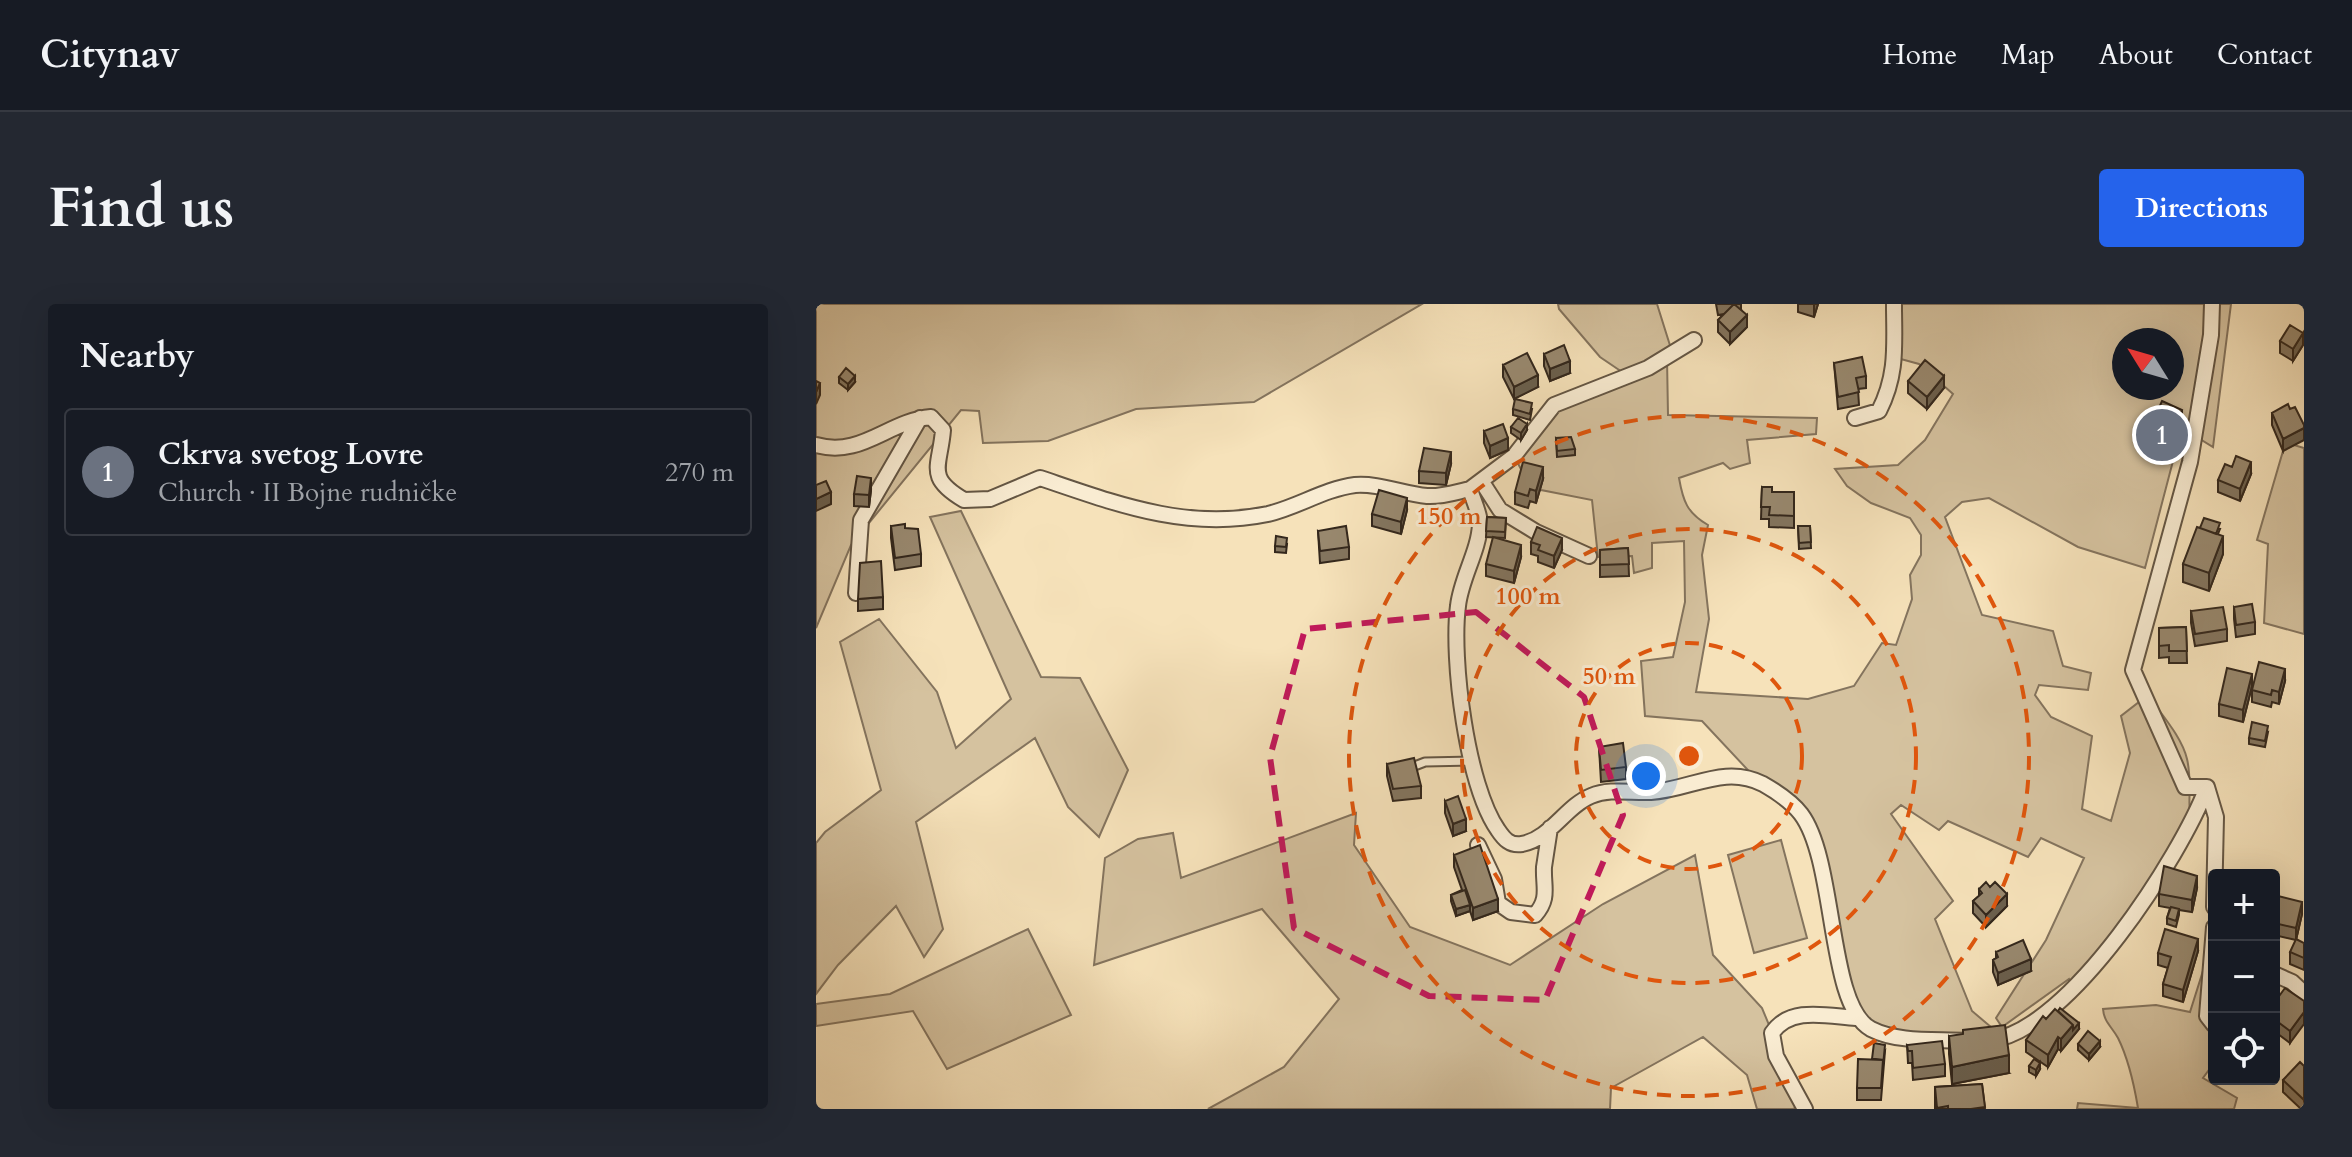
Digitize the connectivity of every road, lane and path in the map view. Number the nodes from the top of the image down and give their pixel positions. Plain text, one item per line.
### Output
1 (1894, 304) edge
2 (2212, 304) edge
3 (1694, 340) dead end
4 (920, 418) junction
5 (1855, 418) dead end
6 (816, 445) edge
7 (1476, 486) junction
8 (1589, 556) dead end
9 (856, 593) edge
10 (1473, 761) junction
11 (1412, 767) edge
12 (2207, 787) junction
13 (1550, 828) junction
14 (1478, 845) edge
15 (2215, 869) edge
16 (2213, 941) edge
17 (2280, 977) edge
18 (2304, 993) edge
19 (2208, 1017) edge
20 (1856, 1018) junction
21 (1805, 1109) edge

1 - 5 street
2 - 12 street
3 - 7 street
4 - 6 street
4 - 7 street
4 - 9 street
7 - 8 street
7 - 10 street
10 - 11 lane
10 - 13 street
12 - 15 street
12 - 20 street
13 - 14 street
13 - 20 street
16 - 19 street
17 - 18 street
20 - 21 street

